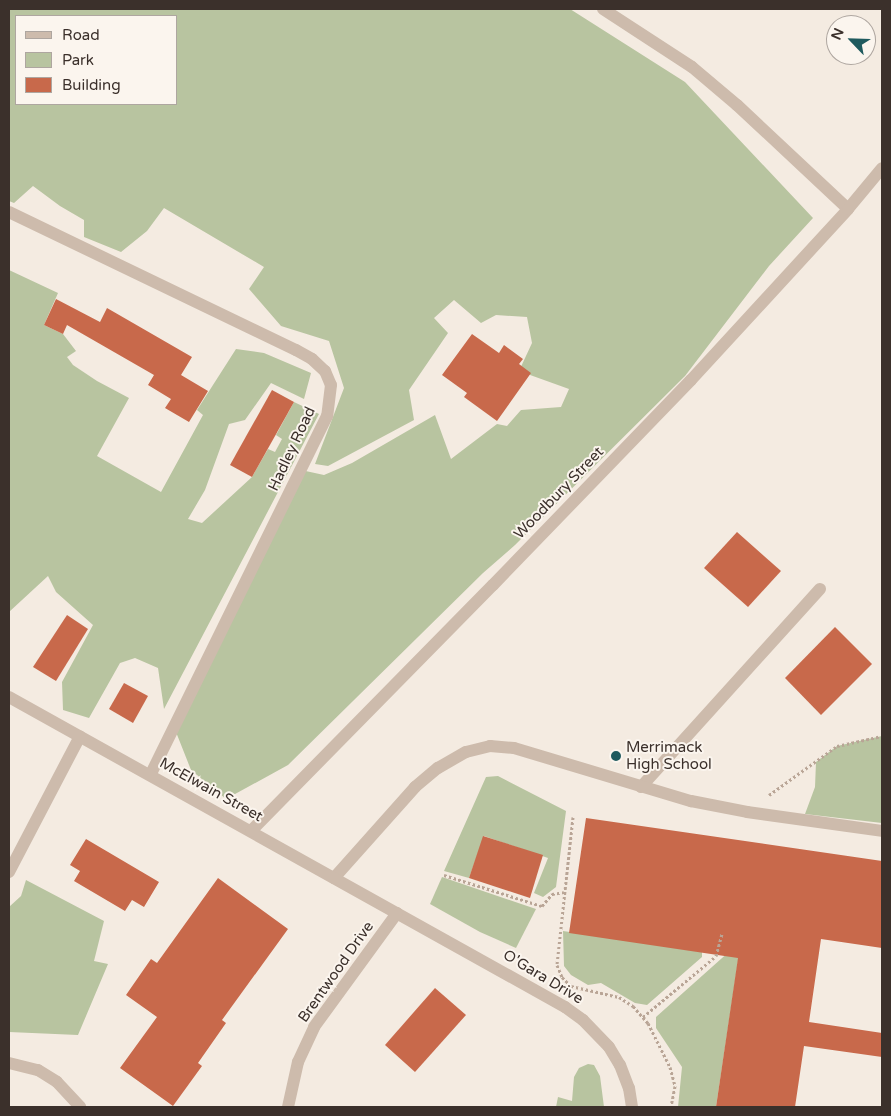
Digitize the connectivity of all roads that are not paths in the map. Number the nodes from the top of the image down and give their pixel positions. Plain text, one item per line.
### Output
1 (603, 9) edge
2 (882, 168) edge
3 (848, 209) junction
4 (9, 212) edge
5 (820, 589) dead end
6 (9, 697) edge
7 (80, 736) junction
8 (150, 775) junction
9 (641, 787) junction
10 (251, 831) junction
11 (882, 831) edge
12 (9, 872) edge
13 (334, 878) junction
14 (396, 913) junction
15 (9, 1062) edge
16 (80, 1107) edge
17 (288, 1107) edge
18 (632, 1107) edge

1 - 3 street
2 - 3 street, Woodbury Street
3 - 10 street, Woodbury Street
4 - 8 street, Hadley Road
5 - 9 street
6 - 7 street, McElwain Street
7 - 8 street, McElwain Street
7 - 12 street
8 - 10 street, McElwain Street
9 - 11 street
9 - 13 street
10 - 13 street, McElwain Street
13 - 14 street, McElwain Street
14 - 17 street, Brentwood Drive
14 - 18 street, O'Gara Drive
15 - 16 street

